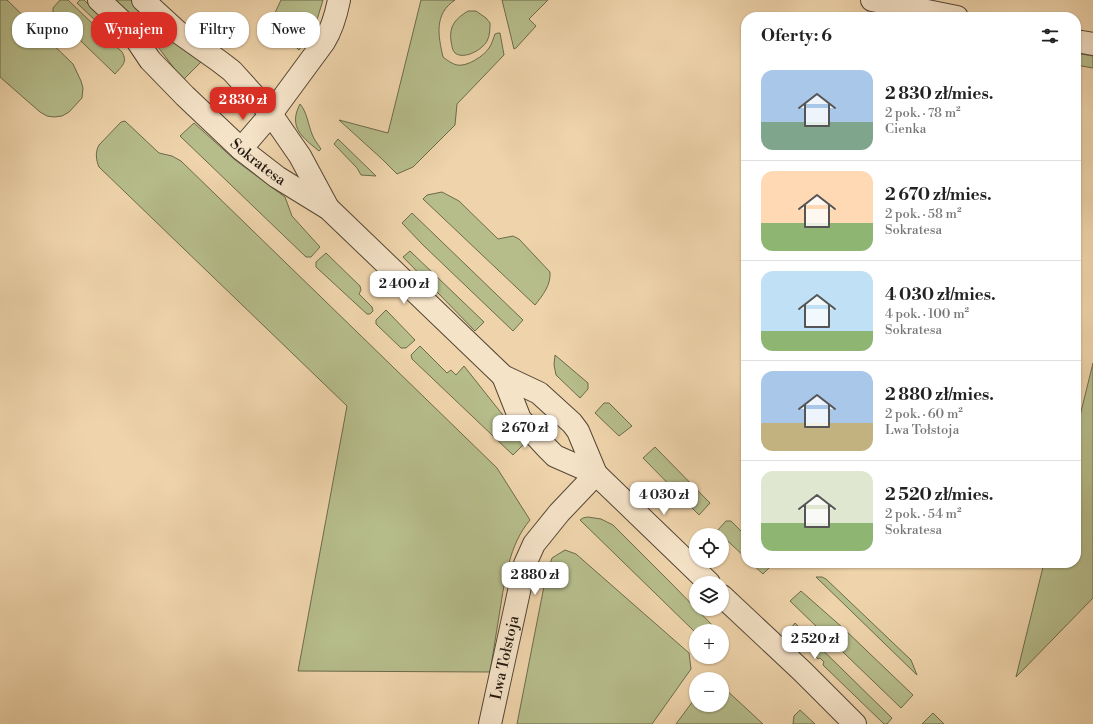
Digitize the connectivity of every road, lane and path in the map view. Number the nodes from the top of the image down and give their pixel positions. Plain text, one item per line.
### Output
1 (99, 0) edge
2 (144, 0) edge
3 (339, 0) edge
4 (872, 0) edge
5 (932, 12) edge
6 (1081, 42) edge
7 (1093, 44) edge
8 (270, 114) junction
9 (241, 149) junction
10 (329, 209) junction
11 (503, 376) junction
12 (596, 474) junction
13 (702, 576) edge
14 (729, 603) edge
15 (490, 724) edge
16 (855, 724) edge

1 - 9 street, Sokratesa
2 - 8 street, Sokratesa
3 - 8 street
4 - 5 street
6 - 7 street
8 - 9 street
8 - 10 street, Sokratesa
9 - 10 street, Sokratesa
10 - 11 street, Sokratesa
11 - 12 street, Sokratesa
11 - 12 street, Sokratesa
12 - 13 street, Sokratesa
12 - 15 street, Lwa Tołstoja
14 - 16 street

